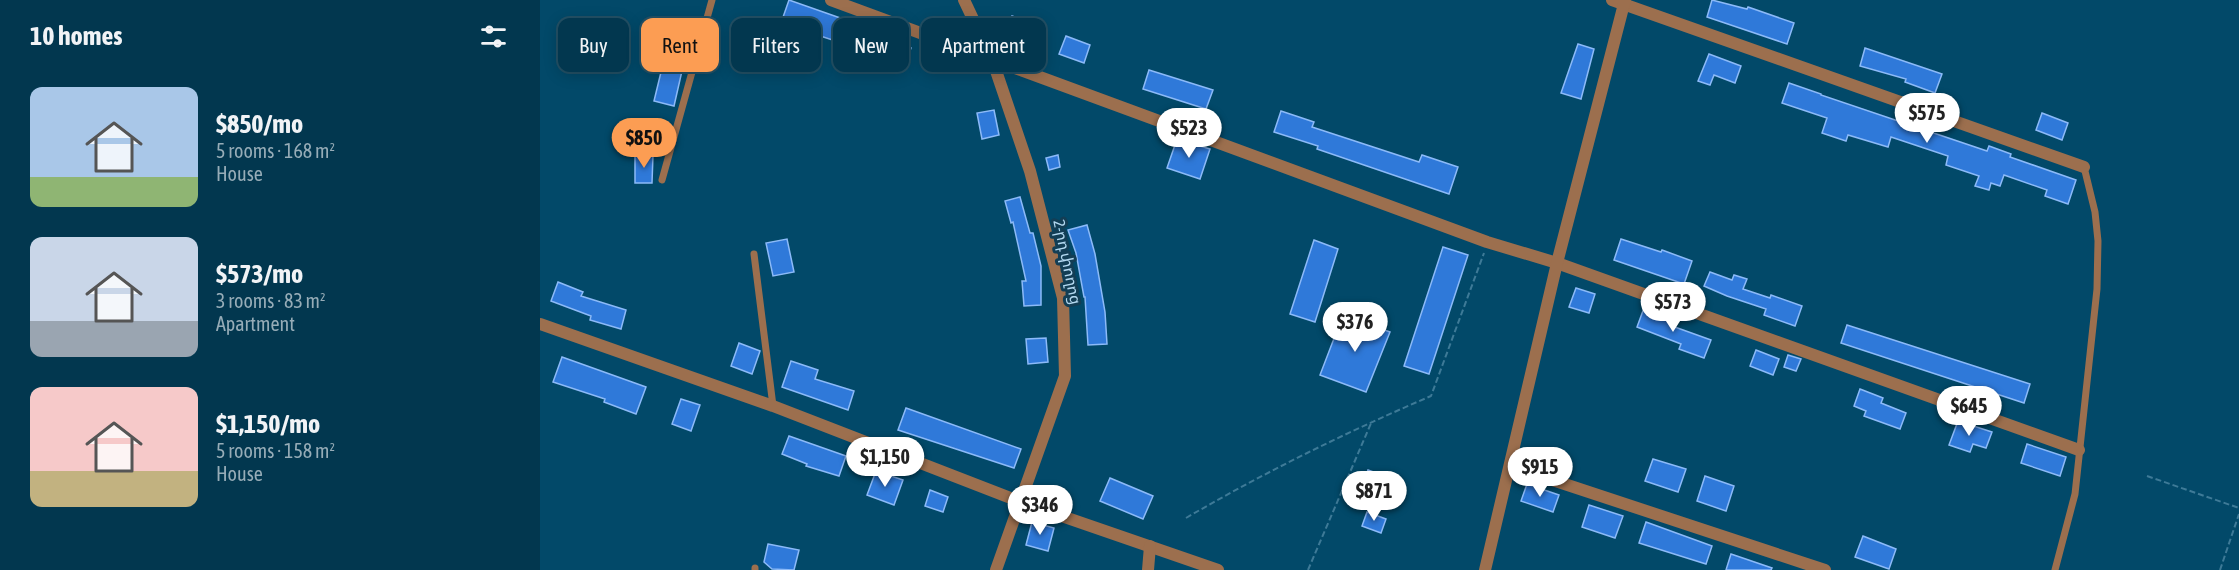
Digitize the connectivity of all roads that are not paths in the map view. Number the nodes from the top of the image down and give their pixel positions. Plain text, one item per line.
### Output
1 (712, 0) edge
2 (831, 0) edge
3 (964, 0) edge
4 (1620, 2) edge
5 (973, 18) edge
6 (921, 33) edge
7 (996, 72) edge
8 (1027, 72) edge
9 (2084, 168) joint
10 (662, 180) dead end
11 (754, 254) dead end
12 (1557, 263) junction
13 (540, 324) edge
14 (773, 406) junction
15 (2079, 450) junction
16 (1510, 466) junction
17 (1021, 502) junction
18 (1150, 546) junction
19 (996, 570) edge
20 (1148, 570) edge
21 (1218, 570) edge
22 (1485, 570) edge
23 (1825, 570) edge
24 (2055, 570) edge

1 - 10 lane
2 - 6 street
3 - 5 street, 2-րդ փողոց
4 - 9 street
4 - 12 street
7 - 17 street, 2-րդ փողոց
8 - 12 street
9 - 15 lane
11 - 14 lane
12 - 15 street
12 - 16 street
13 - 14 street
14 - 17 street
15 - 24 lane
16 - 22 street
16 - 23 street
17 - 18 street
17 - 19 street, 2-րդ փողոց
18 - 20 street
18 - 21 street

